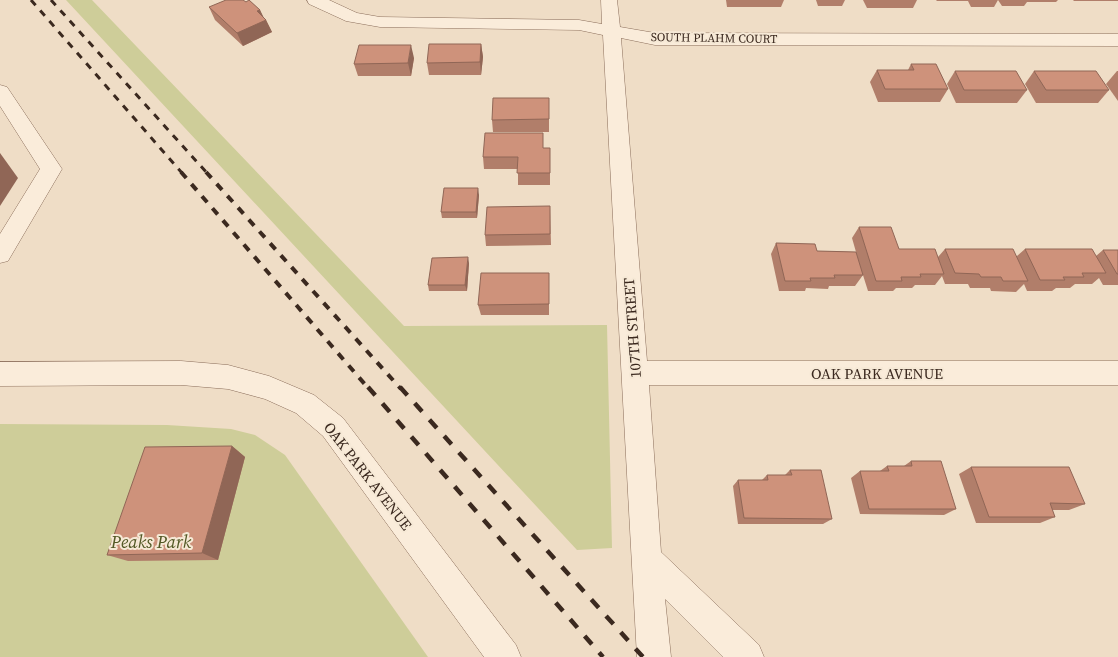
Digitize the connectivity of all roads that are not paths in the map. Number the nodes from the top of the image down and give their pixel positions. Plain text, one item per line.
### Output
1 (315, 0) edge
2 (609, 0) edge
3 (611, 31) junction
4 (1118, 40) edge
5 (0, 91) edge
6 (0, 254) edge
7 (635, 373) junction
8 (1118, 373) edge
9 (0, 374) edge
10 (646, 559) junction
11 (504, 657) edge
12 (654, 657) edge
13 (747, 657) edge

1 - 3 street, SOUTH PLAHM COURT
2 - 3 street, 107TH STREET
3 - 4 street, SOUTH PLAHM COURT
3 - 7 street, 107TH STREET
5 - 6 street
7 - 8 street, OAK PARK AVENUE
7 - 10 street, 107TH STREET
9 - 11 street, OAK PARK AVENUE
10 - 12 street, 107TH STREET
10 - 13 street

